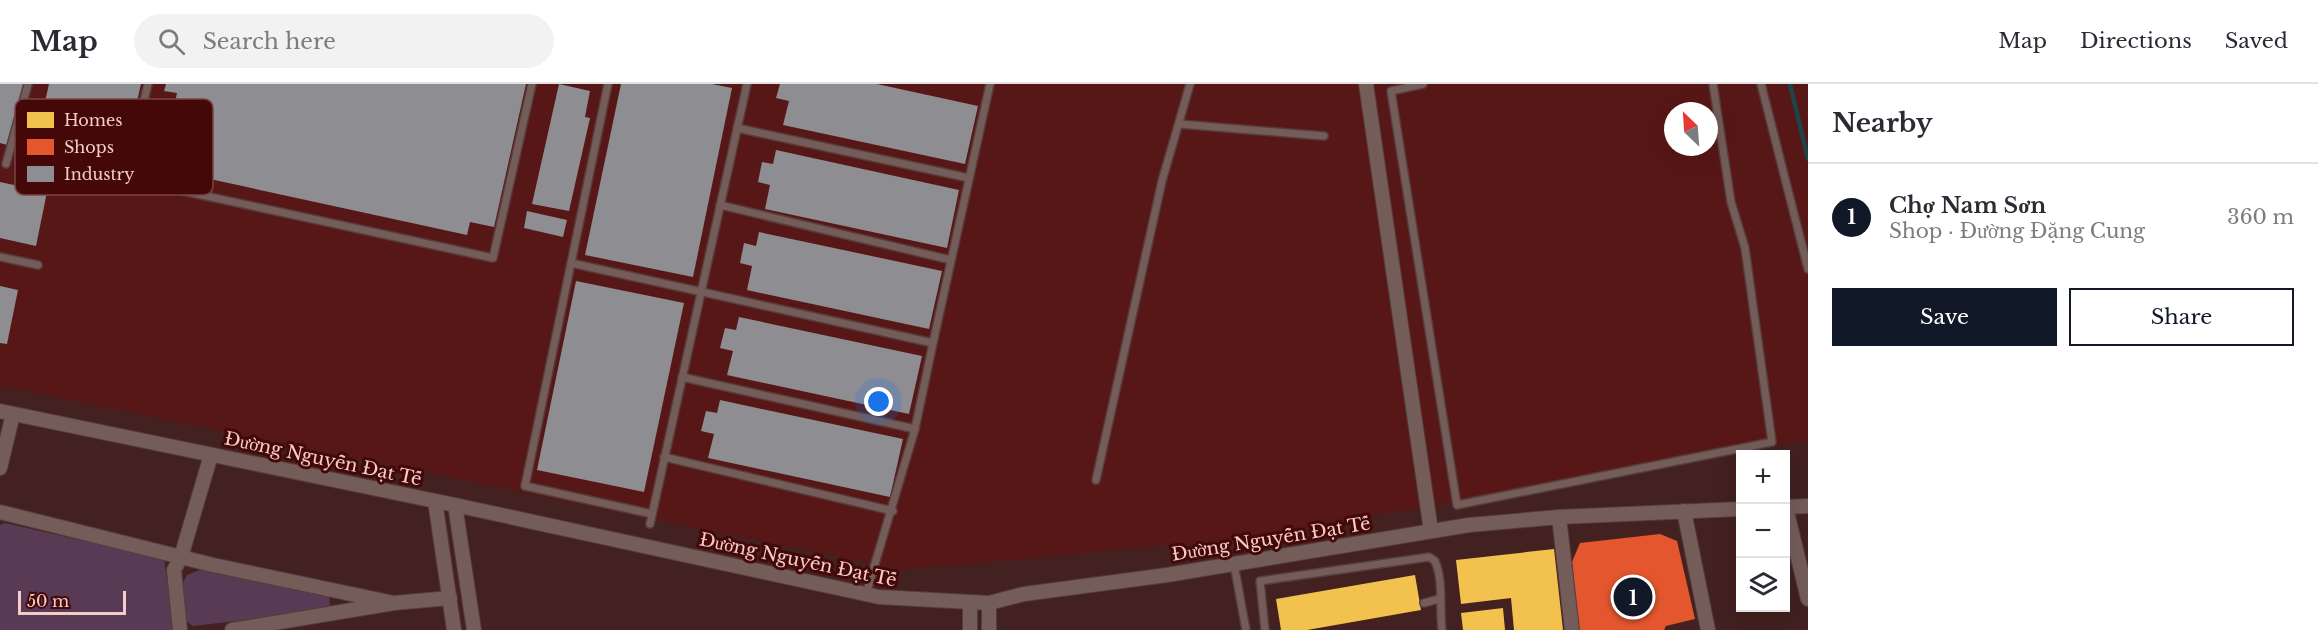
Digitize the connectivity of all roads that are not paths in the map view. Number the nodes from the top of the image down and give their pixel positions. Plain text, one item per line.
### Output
1 (28, 84) edge
2 (148, 84) edge
3 (532, 84) edge
4 (608, 84) edge
5 (747, 84) edge
6 (990, 84) edge
7 (1190, 84) edge
8 (1366, 84) edge
9 (1423, 84) edge
10 (1713, 84) edge
11 (1761, 84) edge
12 (24, 99) edge
13 (144, 99) edge
14 (1179, 124) junction
15 (737, 128) junction
16 (15, 131) edge
17 (1324, 136) dead end
18 (6, 164) dead end
19 (969, 178) junction
20 (201, 195) edge
21 (720, 205) junction
22 (0, 256) edge
23 (951, 260) junction
24 (571, 263) junction
25 (38, 265) dead end
26 (1808, 269) edge
27 (701, 292) junction
28 (933, 344) junction
29 (682, 377) junction
30 (6, 412) edge
31 (915, 429) junction
32 (212, 455) junction
33 (664, 457) junction
34 (0, 468) edge
35 (1096, 480) dead end
36 (435, 501) junction
37 (455, 505) junction
38 (1808, 506) edge
39 (1790, 508) edge
40 (1736, 509) edge
41 (0, 512) edge
42 (893, 512) junction
43 (1684, 512) junction
44 (652, 514) junction
45 (1559, 517) junction
46 (650, 524) dead end
47 (1790, 528) edge
48 (1431, 531) junction
49 (181, 557) junction
50 (1234, 564) junction
51 (866, 595) junction
52 (450, 598) junction
53 (1439, 599) junction
54 (1808, 599) edge
55 (394, 603) junction
56 (970, 603) junction
57 (989, 603) junction
58 (1424, 603) dead end
59 (180, 630) edge
60 (232, 630) edge
61 (454, 630) edge
62 (474, 630) edge
63 (970, 630) edge
64 (989, 630) edge
65 (1246, 630) edge
66 (1265, 630) edge
67 (1442, 630) edge
68 (1572, 630) edge
69 (1708, 630) edge

1 - 12 lane
2 - 13 lane
3 - 20 lane
4 - 24 lane
5 - 15 lane
6 - 19 lane
7 - 14 lane
8 - 48 street
9 - 10 lane
11 - 26 lane
14 - 17 lane
14 - 35 lane
15 - 19 lane
15 - 21 lane
16 - 18 lane
19 - 23 lane
21 - 23 lane
21 - 27 lane
22 - 25 lane
23 - 28 lane
24 - 27 lane
24 - 44 lane
27 - 28 lane
27 - 29 lane
28 - 31 lane
29 - 31 lane
29 - 33 lane
30 - 32 street, Đường Nguyễn Đạt Tế
30 - 34 street
31 - 42 lane
32 - 36 street, Đường Nguyễn Đạt Tế
32 - 49 street
33 - 42 lane
33 - 44 lane
36 - 37 street, Đường Nguyễn Đạt Tế
36 - 52 street
37 - 51 street, Đường Nguyễn Đạt Tế
37 - 62 street
38 - 39 street
40 - 43 street, Đường Nguyễn Đạt Tế
41 - 49 street
42 - 51 lane
43 - 45 street, Đường Nguyễn Đạt Tế
43 - 69 street
44 - 46 lane
45 - 48 street, Đường Nguyễn Đạt Tế
45 - 68 street
47 - 54 street
48 - 50 street, Đường Nguyễn Đạt Tế
49 - 55 street
49 - 59 street
50 - 57 street, Đường Nguyễn Đạt Tế
50 - 65 lane
51 - 56 street, Đường Nguyễn Đạt Tế
52 - 55 street
52 - 61 street
53 - 58 lane
53 - 66 lane
53 - 67 lane
55 - 60 street
56 - 57 street, Đường Nguyễn Đạt Tế
56 - 63 street
57 - 64 street

